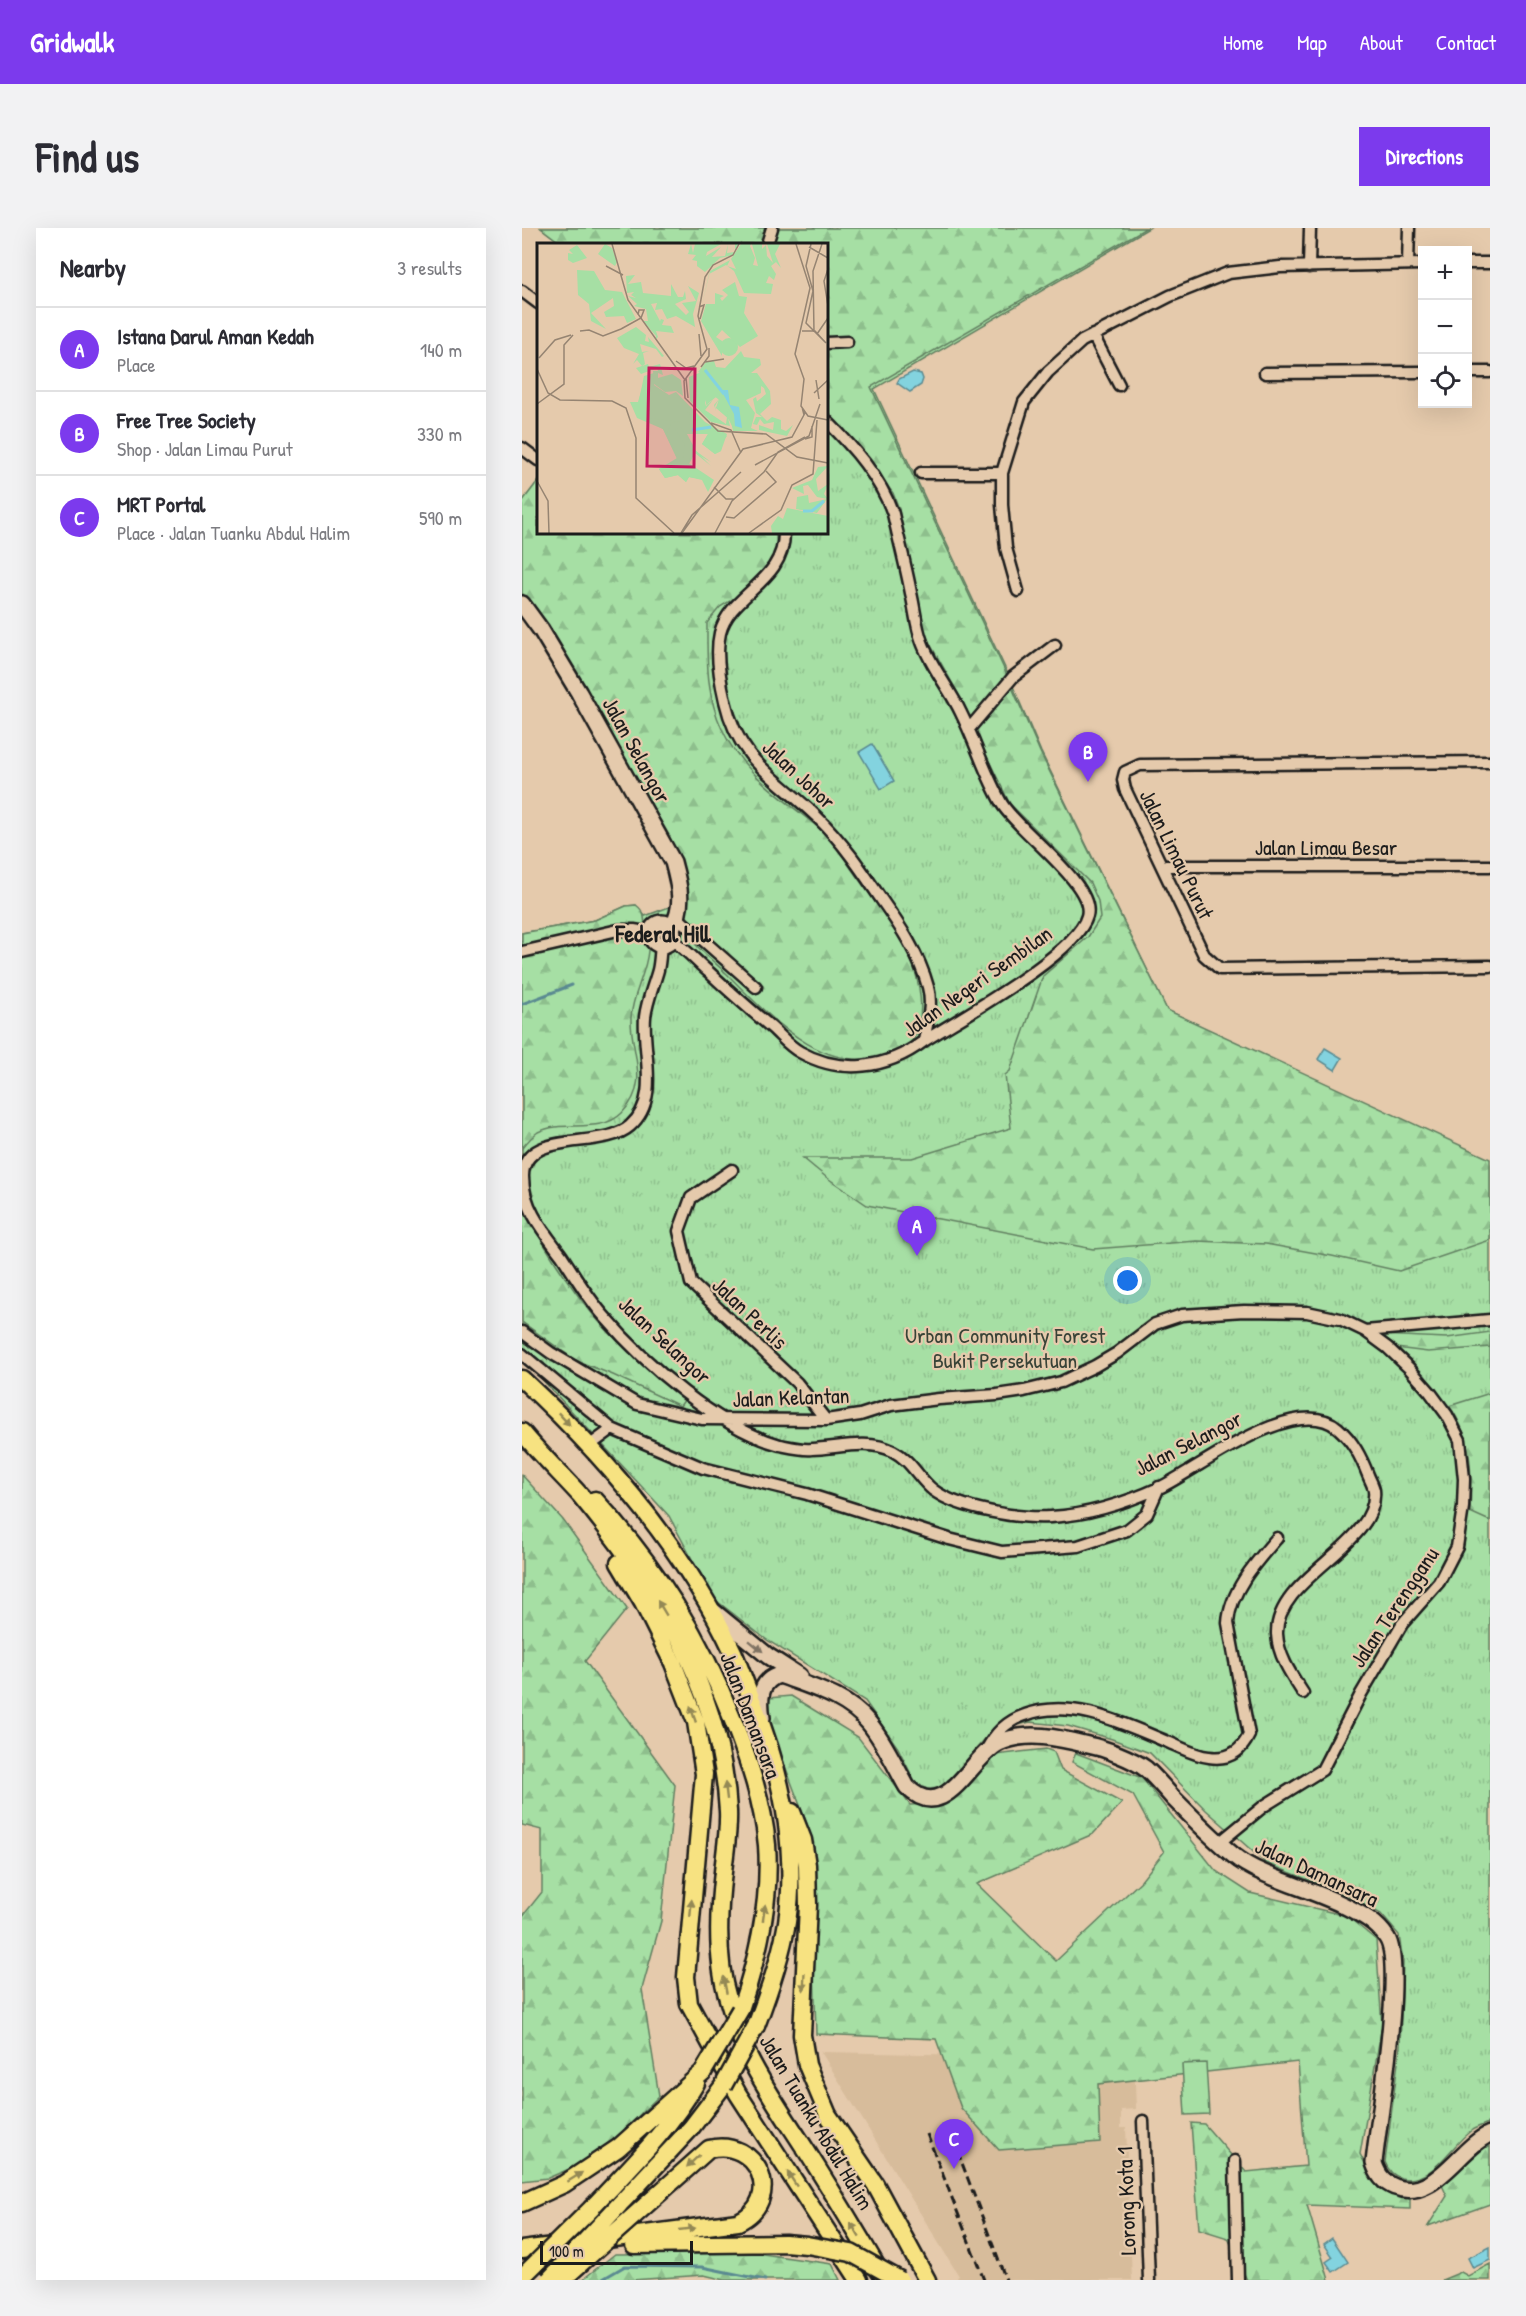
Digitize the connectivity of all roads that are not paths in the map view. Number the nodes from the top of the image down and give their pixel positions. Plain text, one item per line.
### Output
1 (772, 228) edge
2 (1310, 228) edge
3 (1408, 228) edge
4 (767, 243) edge
5 (1472, 263) edge
6 (1490, 263) edge
7 (1407, 264) junction
8 (1418, 264) edge
9 (1309, 267) junction
10 (522, 291) edge
11 (537, 302) edge
12 (1093, 335) junction
13 (1418, 372) edge
14 (1472, 372) edge
15 (1490, 372) edge
16 (1265, 373) dead end
17 (1119, 385) dead end
18 (828, 422) edge
19 (522, 448) edge
20 (537, 459) edge
21 (921, 473) dead end
22 (1002, 473) junction
23 (784, 534) edge
24 (1018, 591) dead end
25 (522, 604) edge
26 (1055, 645) dead end
27 (969, 729) junction
28 (1490, 762) edge
29 (1162, 866) junction
30 (1490, 866) edge
31 (667, 933) junction
32 (522, 952) edge
33 (1490, 966) edge
34 (756, 987) dead end
35 (924, 1041) junction
36 (732, 1170) dead end
37 (1490, 1320) edge
38 (1365, 1331) junction
39 (522, 1332) edge
40 (522, 1354) edge
41 (522, 1379) edge
42 (726, 1420) junction
43 (826, 1420) junction
44 (522, 1424) edge
45 (612, 1429) junction
46 (522, 1432) edge
47 (522, 1445) edge
48 (589, 1446) junction
49 (1159, 1487) junction
50 (1277, 1538) dead end
51 (711, 1610) junction
52 (820, 1690) junction
53 (1303, 1693) dead end
54 (764, 1730) junction
55 (986, 1751) junction
56 (779, 1774) junction
57 (1219, 1843) junction
58 (703, 2072) junction
59 (1143, 2121) dead end
60 (1490, 2134) edge
61 (1235, 2161) dead end
62 (522, 2203) edge
63 (524, 2250) edge
64 (522, 2277) edge
65 (549, 2280) edge
66 (562, 2280) edge
67 (859, 2280) edge
68 (885, 2280) edge
69 (900, 2280) edge
70 (927, 2280) edge
71 (1149, 2280) edge
72 (1238, 2280) edge

1 - 4 street
2 - 9 street
3 - 7 street
5 - 6 street
7 - 8 street
7 - 9 street
9 - 12 street
10 - 11 street
12 - 17 street
12 - 22 street
13 - 16 street
14 - 15 street
18 - 27 street, Jalan Negeri Sembilan
19 - 20 street
21 - 22 street
22 - 24 street
23 - 35 street, Jalan Johor
25 - 31 street, Jalan Selangor
26 - 27 street
27 - 35 street, Jalan Negeri Sembilan
28 - 29 street, Jalan Limau Purut
29 - 30 street, Jalan Limau Besar
29 - 33 street, Jalan Limau Purut
31 - 32 street
31 - 34 street
31 - 35 street, Jalan Negeri Sembilan
31 - 42 street, Jalan Selangor
36 - 43 street, Jalan Perlis
37 - 38 street, Jalan Kelantan
38 - 43 street, Jalan Kelantan
38 - 57 street, Jalan Terengganu
39 - 42 street, Jalan Kelantan
40 - 45 street
41 -> 48 main road, Jalan Damansara
42 - 43 street, Jalan Kelantan
42 - 49 street, Jalan Selangor
58 -> 44 main road, Jalan Damansara, bridge
45 - 48 street
45 - 49 street
68 -> 46 main road, Jalan Tuanku Abdul Halim
67 -> 47 main road
48 - 51 main road, Jalan Damansara
49 - 53 street, Jalan Selangor
50 - 55 street
51 -> 52 street, Jalan Damansara
51 - 54 main road, Jalan Damansara
52 - 54 street, Jalan Damansara
52 - 55 street, Jalan Damansara
54 - 56 main road, Jalan Damansara
55 - 57 street, Jalan Damansara
56 - 65 main road, Jalan Damansara, bridge
56 -> 70 main road, Jalan Tuanku Abdul Halim
57 - 60 street, Jalan Damansara
62 -> 58 main road
58 - 64 main road, Jalan Damansara, bridge
59 - 71 street, Lorong Kota 1
61 - 72 street
63 -> 66 main road, bridge
63 - 69 main road, bridge

